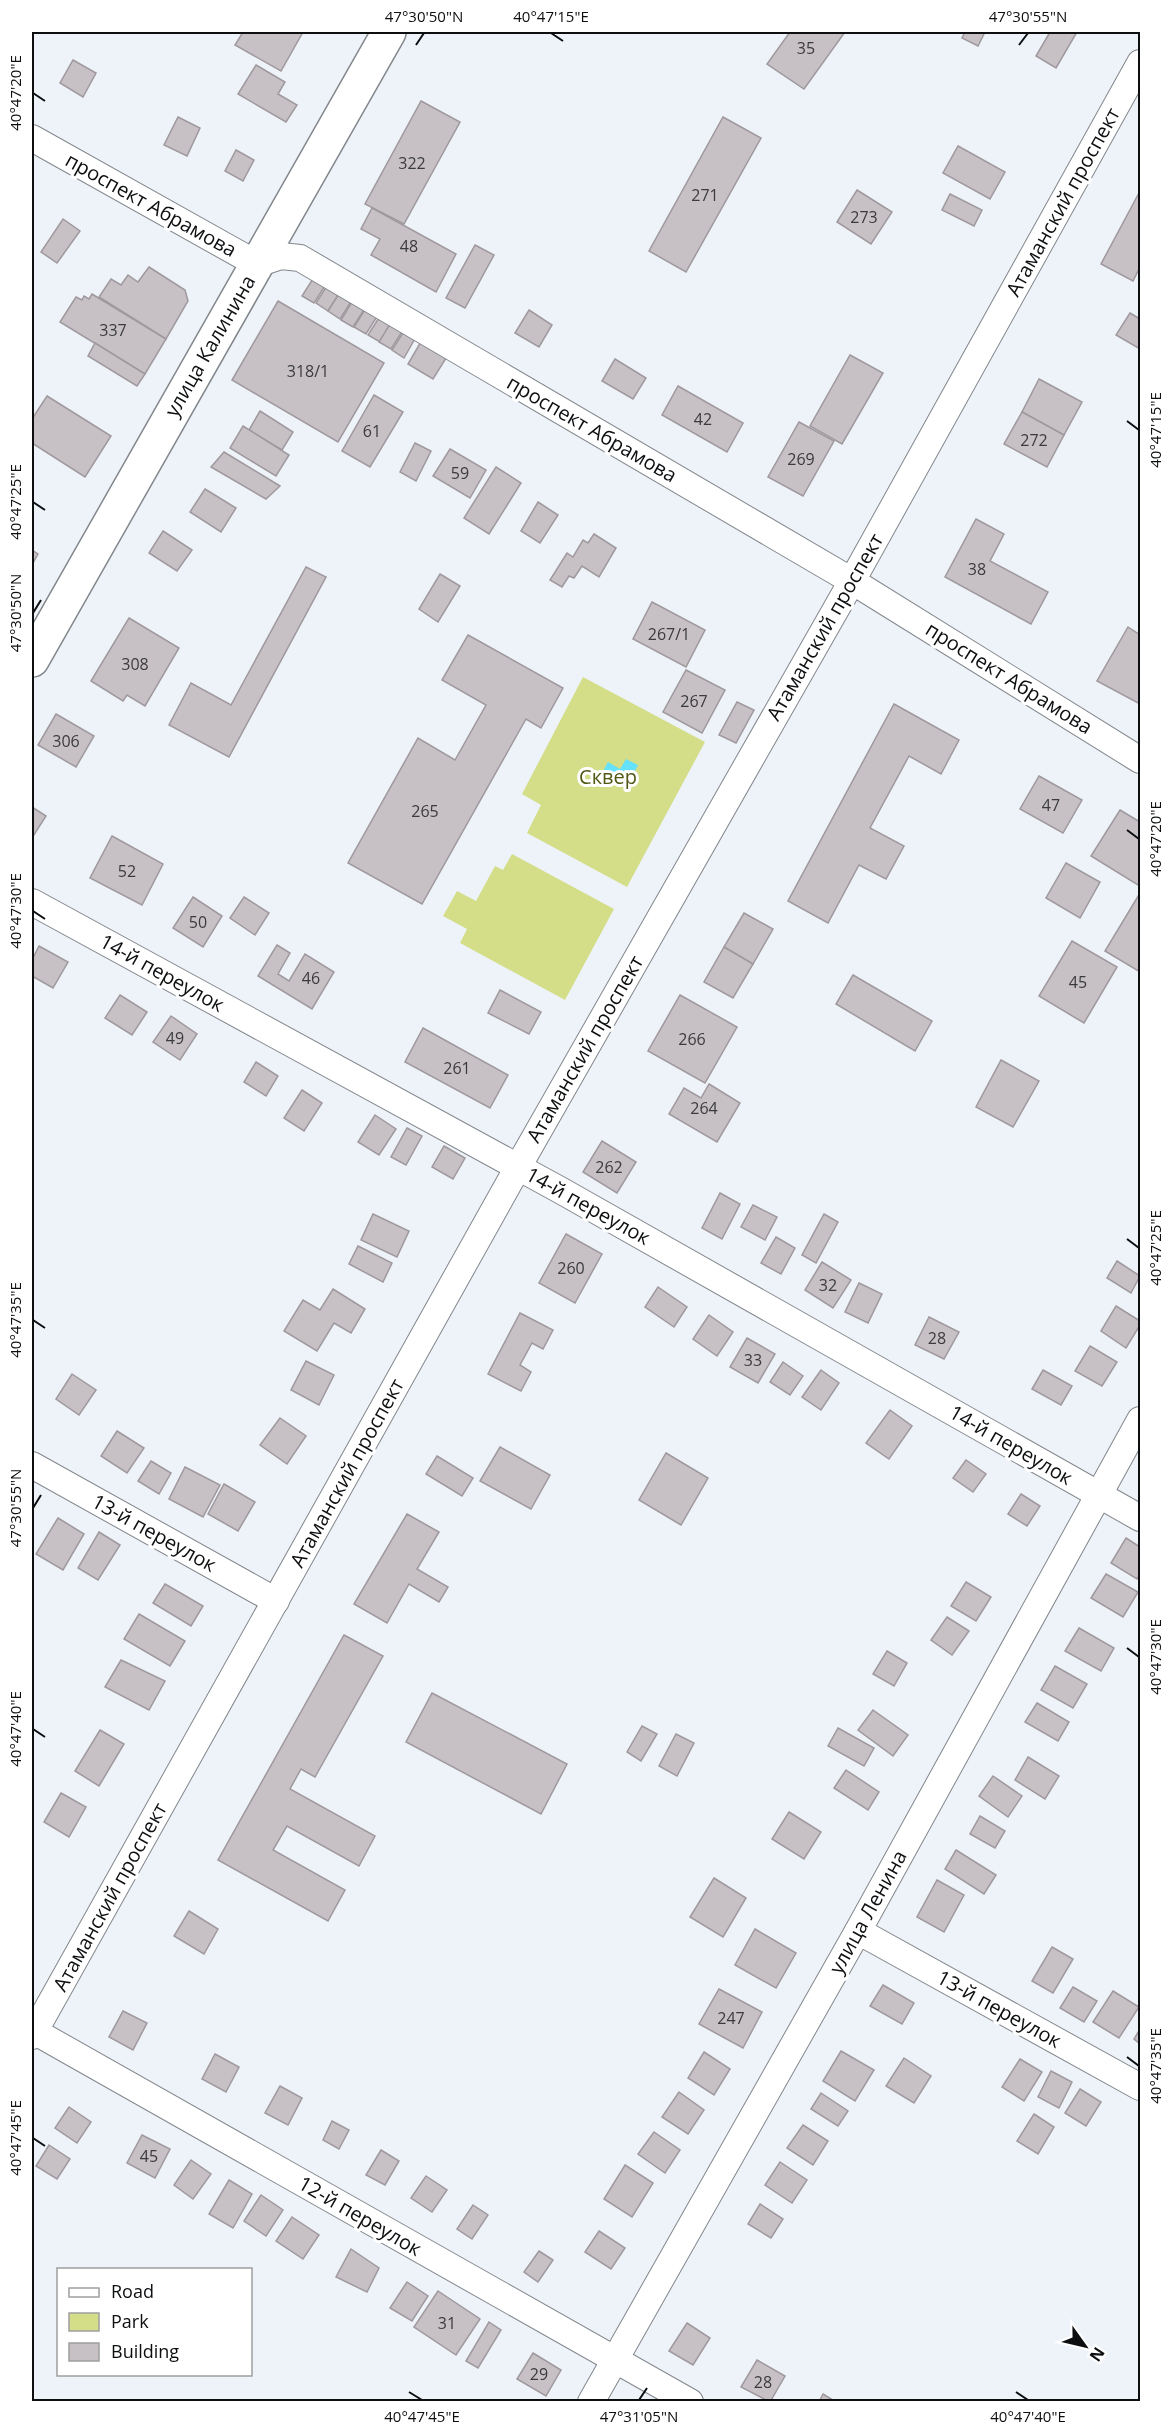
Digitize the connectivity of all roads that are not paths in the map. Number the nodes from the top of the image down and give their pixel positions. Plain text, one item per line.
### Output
1 (388, 32) edge
2 (1140, 63) edge
3 (32, 138) edge
4 (257, 264) junction
5 (852, 581) junction
6 (32, 660) edge
7 (1140, 760) edge
8 (32, 902) edge
9 (518, 1167) junction
10 (1140, 1420) edge
11 (32, 1465) edge
12 (1098, 1495) junction
13 (1140, 1518) edge
14 (276, 1601) junction
15 (858, 1931) junction
16 (32, 2032) edge
17 (1140, 2087) edge
18 (614, 2360) junction
19 (591, 2402) edge
20 (690, 2402) edge

1 - 4 main road, улица Калинина
2 - 5 street, Атаманский проспект
3 - 4 street, проспект Абрамова
4 - 5 street, проспект Абрамова
4 - 6 main road, улица Калинина
5 - 7 street, проспект Абрамова
5 - 9 street, Атаманский проспект
8 - 9 street, 14-й переулок
9 - 12 street, 14-й переулок
9 - 14 street, Атаманский проспект
10 - 12 street, улица Ленина
11 - 14 street, 13-й переулок
12 - 13 street, 14-й переулок
12 - 15 street, улица Ленина
14 - 16 street, Атаманский проспект
15 - 17 street, 13-й переулок
15 - 18 street, улица Ленина
16 - 18 street, 12-й переулок
18 - 19 street, улица Ленина
18 - 20 street, 12-й переулок

